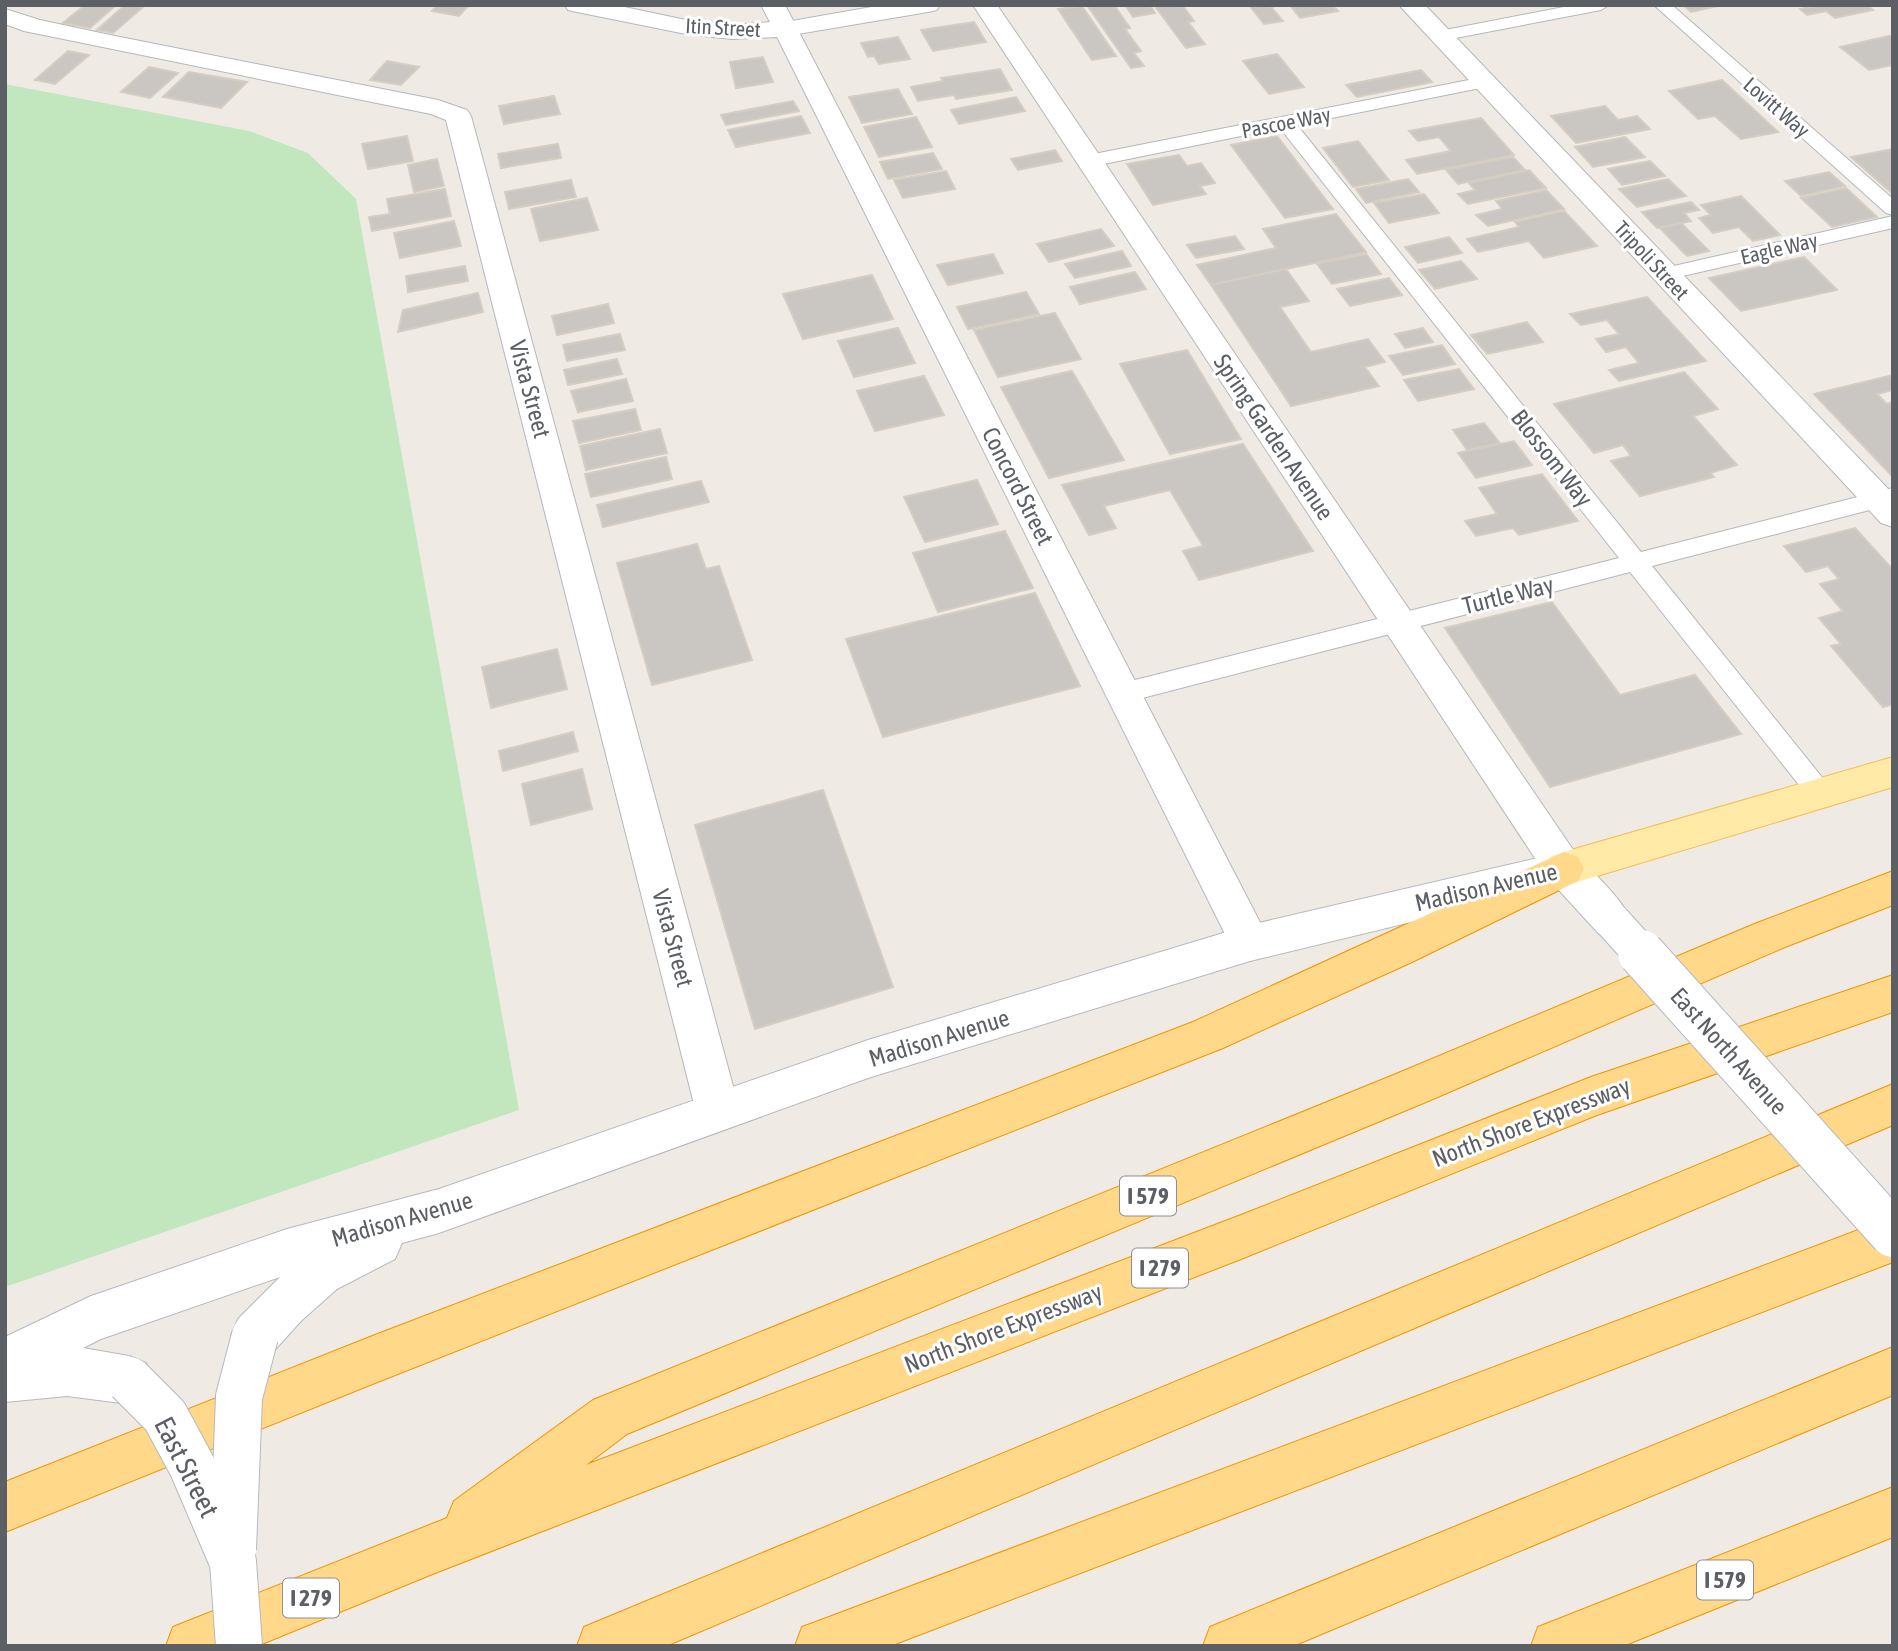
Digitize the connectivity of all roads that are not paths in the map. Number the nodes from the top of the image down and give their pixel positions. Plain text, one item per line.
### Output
1 (578, 5) edge
2 (928, 5) edge
3 (985, 5) edge
4 (1411, 5) edge
5 (1601, 5) edge
6 (1662, 5) edge
7 (5, 16) edge
8 (779, 17) edge
9 (1440, 36) junction
10 (1483, 82) junction
11 (1285, 122) junction
12 (1089, 161) junction
13 (1893, 209) edge
14 (1893, 222) edge
15 (1665, 274) junction
16 (1888, 504) edge
17 (1635, 562) junction
18 (1399, 623) junction
19 (1123, 693) junction
20 (1893, 772) edge
21 (1819, 793) junction
22 (1564, 869) junction
23 (1893, 888) edge
24 (1250, 943) junction
25 (1893, 993) edge
26 (1893, 1104) edge
27 (718, 1112) junction
28 (439, 1211) junction
29 (1893, 1234) edge
30 (1893, 1239) edge
31 (5, 1363) edge
32 (1893, 1371) edge
33 (5, 1378) edge
34 (5, 1507) edge
35 (1893, 1512) edge
36 (430, 1549) junction
37 (233, 1562) junction
38 (192, 1646) edge
39 (239, 1646) edge
40 (603, 1646) edge
41 (821, 1646) edge
42 (1229, 1646) edge
43 (1557, 1646) edge

1 - 8 street, Itin Street
2 - 8 street, Itin Street
3 - 12 street, Spring Garden Avenue
4 - 9 street, Tripoli Street
5 - 9 lane
6 - 13 lane, Lovitt Way
7 - 27 street, Vista Street
8 - 19 street, Concord Street
9 - 10 street, Tripoli Street
10 - 11 lane, Pascoe Way
10 - 15 street, Tripoli Street
11 - 12 lane, Pascoe Way
11 - 17 lane, Blossom Way
12 - 18 street, Spring Garden Avenue
14 - 15 lane, Eagle Way
15 - 16 street, Tripoli Street
16 - 17 lane, Turtle Way
17 - 18 lane, Turtle Way
17 - 21 lane, Blossom Way
18 - 19 lane, Turtle Way
18 - 22 street, Spring Garden Avenue
19 - 24 street, Concord Street
20 - 21 main road, Madison Avenue
21 - 22 main road, Madison Avenue
22 - 24 street, Madison Avenue
22 - 29 street, East North Avenue, bridge
22 - 34 highway
23 - 36 highway, I 579
24 - 27 street, Madison Avenue
25 - 36 highway, North Shore Expressway / I 279
26 - 40 highway
27 - 28 street, Madison Avenue
28 - 31 street, Madison Avenue
28 - 37 street, bridge
30 - 41 highway
32 - 42 highway
33 - 37 street, East Street, bridge
35 - 43 highway, I 579
36 - 38 highway, I 279
37 - 39 street, East Street, bridge

